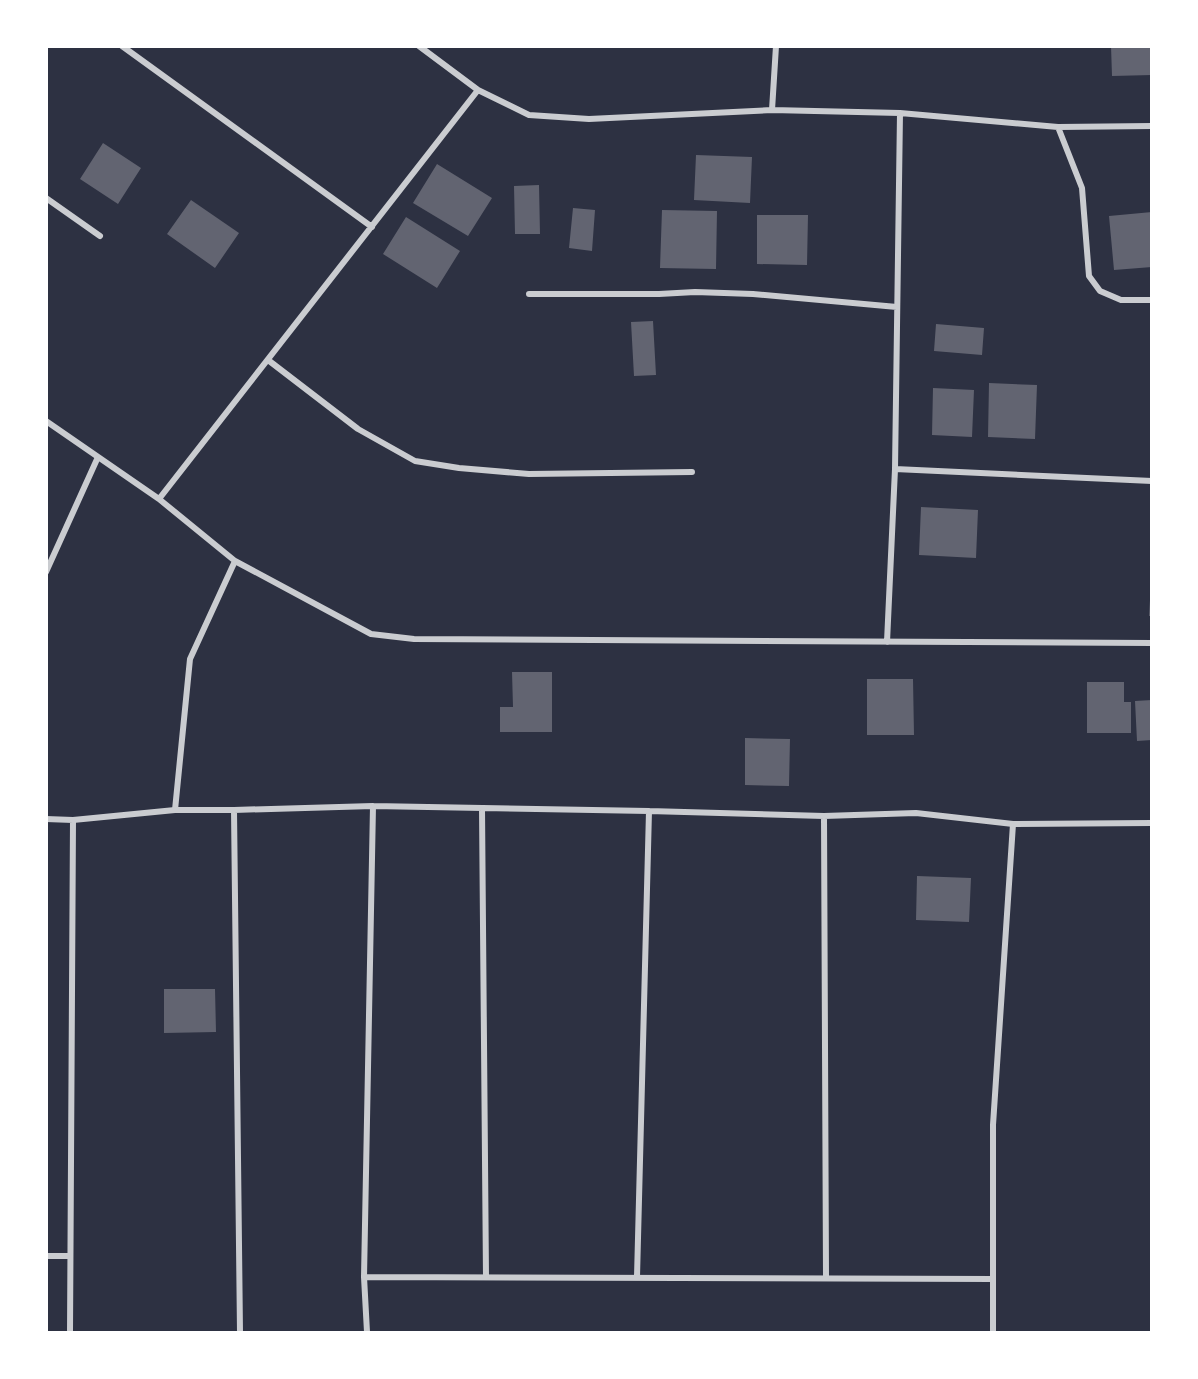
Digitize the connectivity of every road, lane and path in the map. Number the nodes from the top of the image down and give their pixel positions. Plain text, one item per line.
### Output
1 (122, 46) edge
2 (418, 46) edge
3 (776, 46) edge
4 (478, 90) junction
5 (772, 110) junction
6 (900, 113) junction
7 (1152, 126) edge
8 (1058, 128) junction
9 (46, 198) edge
10 (372, 227) junction
11 (100, 236) dead end
12 (529, 294) dead end
13 (1152, 300) edge
14 (897, 308) junction
15 (268, 360) junction
16 (46, 421) edge
17 (98, 457) junction
18 (895, 469) junction
19 (692, 472) dead end
20 (1152, 481) edge
21 (159, 499) junction
22 (235, 561) junction
23 (46, 572) edge
24 (887, 642) junction
25 (1152, 643) edge
26 (374, 806) junction
27 (482, 808) junction
28 (175, 810) junction
29 (234, 810) junction
30 (650, 810) junction
31 (824, 816) junction
32 (46, 819) edge
33 (74, 820) junction
34 (1152, 823) edge
35 (1013, 824) junction
36 (46, 1256) edge
37 (70, 1256) junction
38 (364, 1277) junction
39 (486, 1277) junction
40 (637, 1277) junction
41 (826, 1278) junction
42 (993, 1279) junction
43 (70, 1332) edge
44 (240, 1332) edge
45 (367, 1332) edge
46 (993, 1332) edge

1 - 10 street
2 - 4 street
3 - 5 street
4 - 5 street
4 - 10 street
5 - 6 street
6 - 8 street
6 - 14 street
7 - 8 street
8 - 13 street
9 - 11 street
10 - 15 street
12 - 14 street
14 - 18 street
15 - 19 street
15 - 21 street
16 - 17 street
17 - 21 street
17 - 23 street
18 - 20 street
18 - 24 street
21 - 22 street
22 - 24 street
22 - 28 street
24 - 25 street
26 - 27 street
26 - 29 street
26 - 38 street
27 - 30 street
27 - 39 street
28 - 29 street
28 - 33 street
29 - 44 street
30 - 31 street
30 - 40 street
31 - 35 street
31 - 41 street
32 - 33 street
33 - 37 street
34 - 35 street
35 - 42 street
36 - 37 street
37 - 43 street
38 - 39 street
38 - 45 street
39 - 40 street
40 - 41 street
41 - 42 street
42 - 46 street

